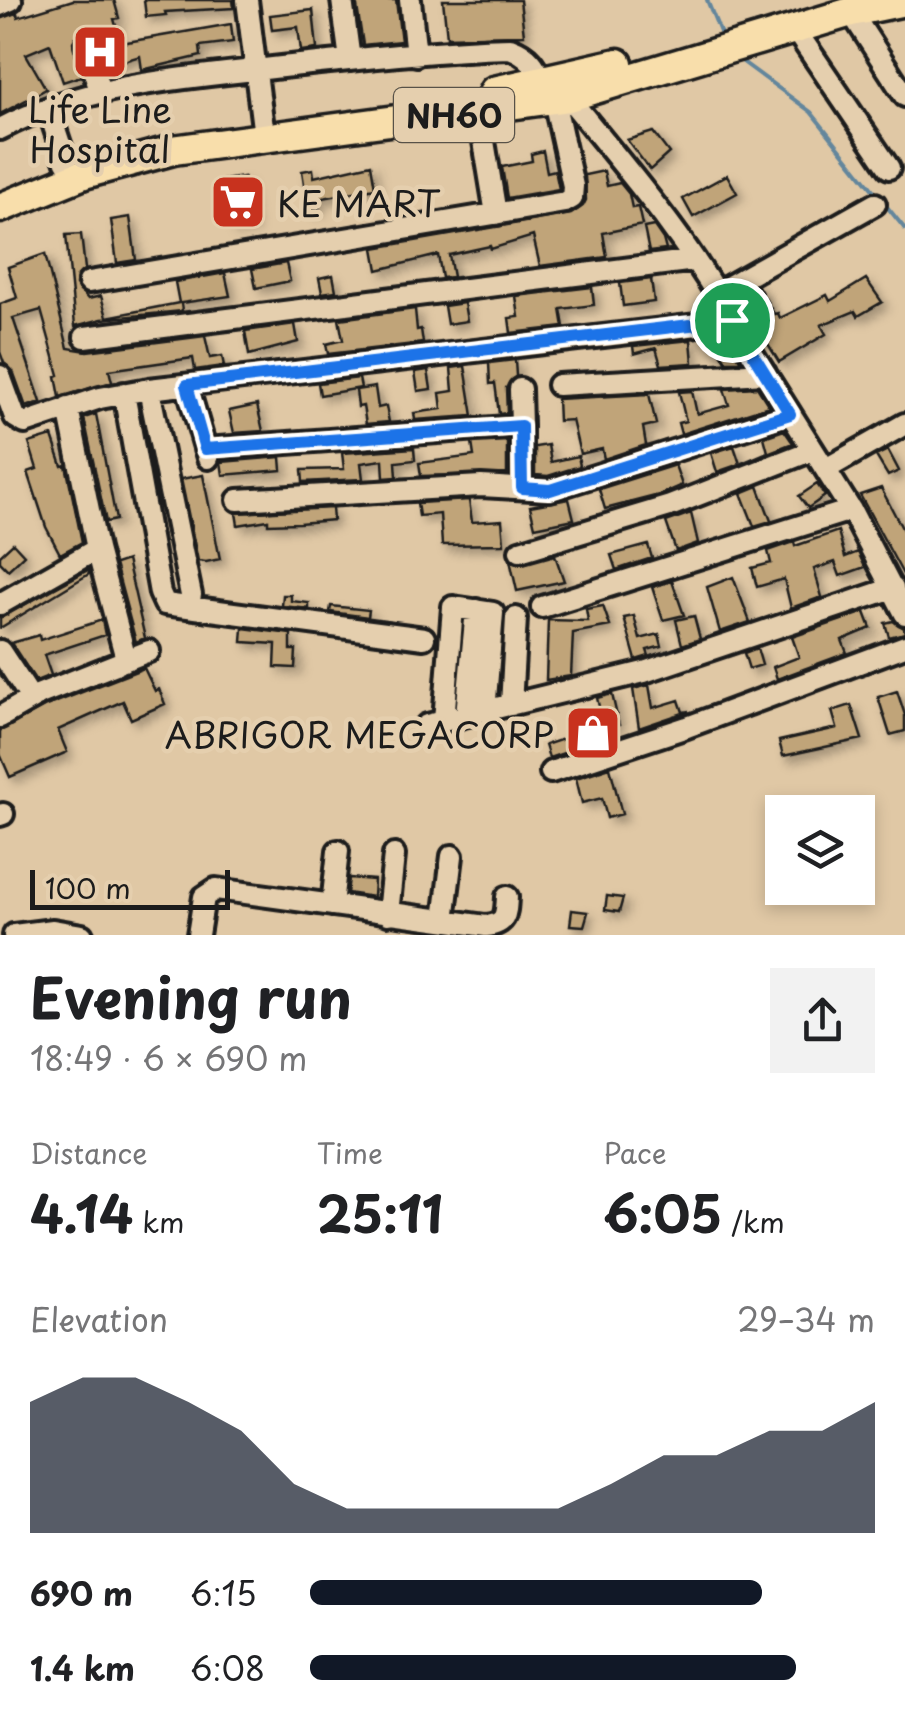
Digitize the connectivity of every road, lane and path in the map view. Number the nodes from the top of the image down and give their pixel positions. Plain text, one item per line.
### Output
1 (12, 0) edge
2 (247, 0) edge
3 (342, 0) edge
4 (410, 0) edge
5 (822, 0) edge
6 (905, 1) edge
7 (0, 4) edge
8 (851, 12) junction
9 (794, 28) junction
10 (86, 44) dead end
11 (416, 55) junction
12 (350, 60) junction
13 (256, 70) junction
14 (100, 92) junction
15 (555, 93) junction
16 (905, 96) edge
17 (48, 108) junction
18 (480, 111) junction
19 (264, 126) junction
20 (0, 129) edge
21 (66, 162) junction
22 (889, 168) dead end
23 (0, 190) edge
24 (875, 204) dead end
25 (0, 208) edge
26 (496, 214) junction
27 (695, 260) junction
28 (89, 282) dead end
29 (717, 293) junction
30 (732, 320) junction
31 (86, 337) dead end
32 (765, 373) junction
33 (0, 376) edge
34 (187, 385) junction
35 (558, 385) dead end
36 (149, 389) junction
37 (520, 389) dead end
38 (124, 393) junction
39 (68, 408) junction
40 (790, 414) junction
41 (905, 424) edge
42 (521, 426) junction
43 (813, 450) junction
44 (826, 469) junction
45 (522, 488) junction
46 (238, 500) dead end
47 (852, 510) junction
48 (97, 549) junction
49 (520, 551) dead end
50 (192, 595) dead end
51 (901, 603) edge
52 (0, 604) edge
53 (542, 607) dead end
54 (516, 618) dead end
55 (424, 638) dead end
56 (905, 646) edge
57 (0, 651) edge
58 (149, 651) dead end
59 (126, 659) junction
60 (32, 698) junction
61 (511, 705) junction
62 (476, 713) junction
63 (0, 717) edge
64 (551, 772) dead end
65 (338, 851) dead end
66 (394, 855) dead end
67 (452, 856) dead end
68 (508, 898) dead end
69 (332, 905) junction
70 (388, 914) junction
71 (444, 920) junction
72 (14, 935) edge
73 (82, 935) edge
74 (198, 935) edge

1 - 7 street
2 - 13 street
3 - 12 street
4 - 11 street
5 - 15 highway, NH60
6 - 8 highway, NH60
8 - 9 highway, NH60
8 - 16 street
9 - 15 highway, NH60
9 - 22 street
10 - 14 street
11 - 12 street
11 - 15 street
12 - 13 street
13 - 14 street
13 - 19 street
14 - 17 street
15 - 18 highway, NH60
15 - 19 highway, NH60
15 - 26 street
15 - 27 street
17 - 20 street
17 - 21 street
18 - 19 highway, NH60
18 - 26 street
19 - 21 highway, NH60
19 - 25 highway, NH60
21 - 23 highway, NH60
24 - 29 street
26 - 28 street
27 - 29 street
27 - 31 street
29 - 30 street
30 - 32 street
30 - 34 street
32 - 35 street
32 - 40 street
33 - 39 street
34 - 36 street
34 - 42 street
36 - 38 street
36 - 50 street
37 - 42 street
38 - 39 street
38 - 55 street
39 - 48 street
40 - 43 street
40 - 45 street
41 - 44 street
42 - 45 street
43 - 44 street
43 - 49 street
44 - 47 street
45 - 46 street
47 - 51 street
47 - 53 street
48 - 52 street
48 - 59 street
51 - 61 street
54 - 61 street
56 - 64 street
57 - 60 street
58 - 59 street
59 - 60 street
60 - 63 street
61 - 62 street
62 - 62 street
65 - 69 street
66 - 70 street
67 - 71 street
68 - 71 street
69 - 70 street
69 - 74 street
70 - 71 street
72 - 73 street

